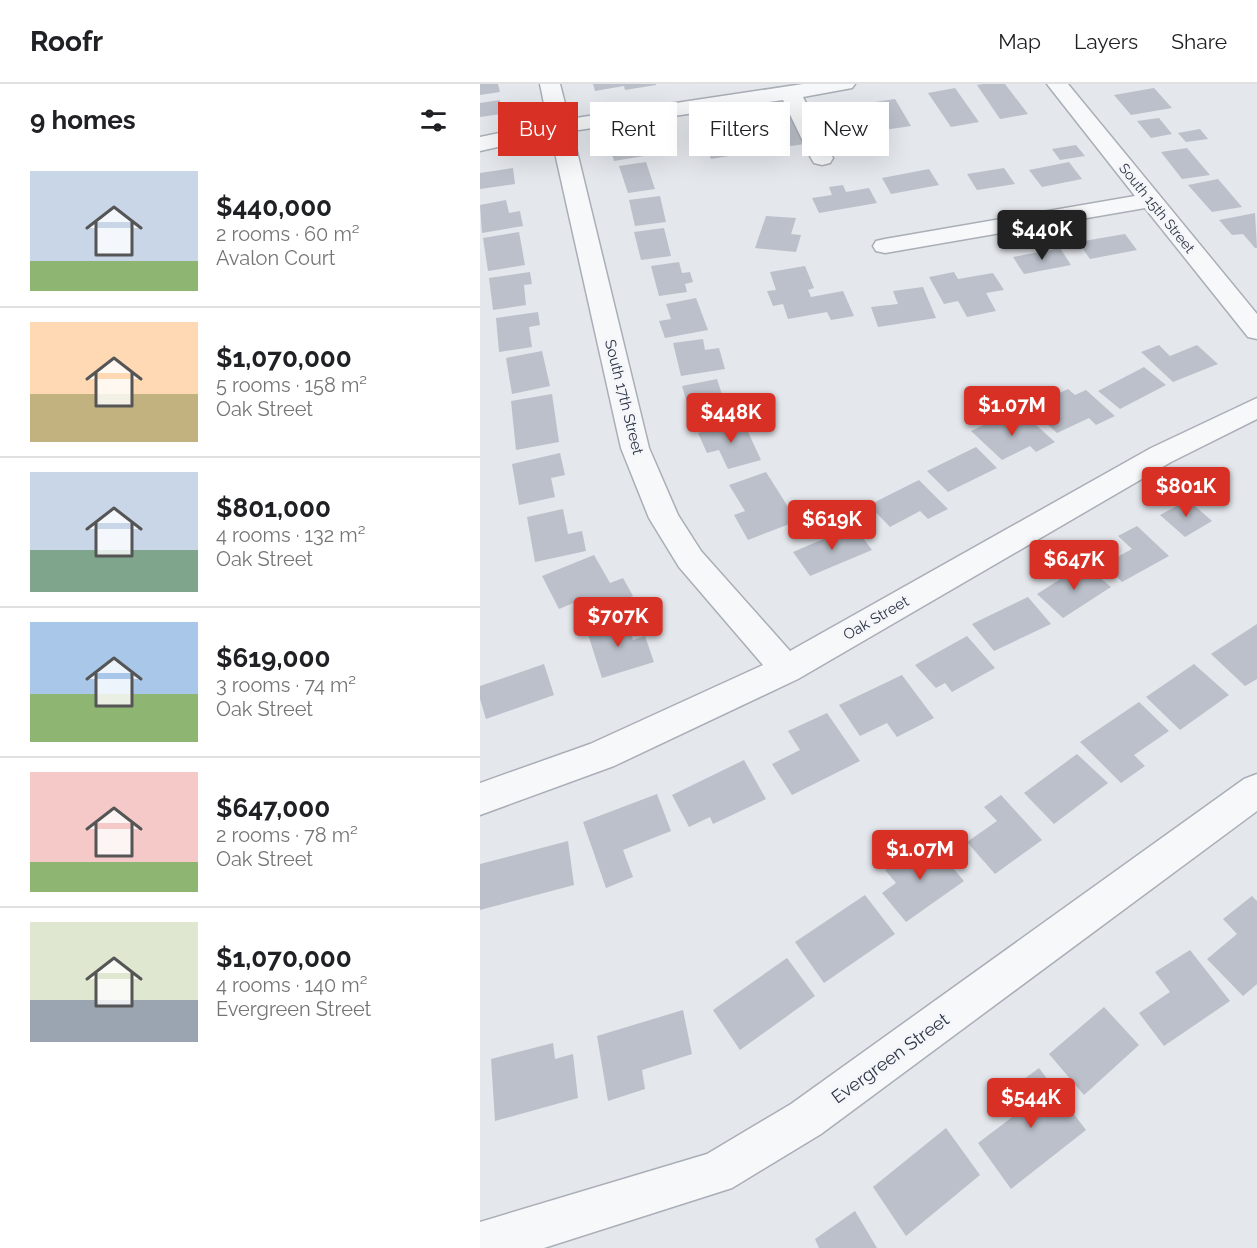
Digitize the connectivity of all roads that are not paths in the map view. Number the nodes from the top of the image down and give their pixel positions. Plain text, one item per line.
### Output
1 (550, 84) edge
2 (845, 84) edge
3 (1057, 84) edge
4 (790, 93) junction
5 (553, 102) edge
6 (578, 124) edge
7 (498, 140) edge
8 (480, 144) edge
9 (565, 156) edge
10 (822, 158) dead end
11 (1150, 200) junction
12 (885, 246) dead end
13 (1257, 331) edge
14 (1257, 407) edge
15 (786, 669) junction
16 (1257, 789) edge
17 (480, 799) edge
18 (480, 1245) edge

1 - 5 street, South 17th Street
2 - 4 street
3 - 11 street, South 15th Street
4 - 6 street
4 - 10 street
7 - 8 street
9 - 15 street, South 17th Street
11 - 12 street
11 - 13 street, South 15th Street
14 - 15 street, Oak Street
15 - 17 street, Oak Street
16 - 18 street, Evergreen Street

